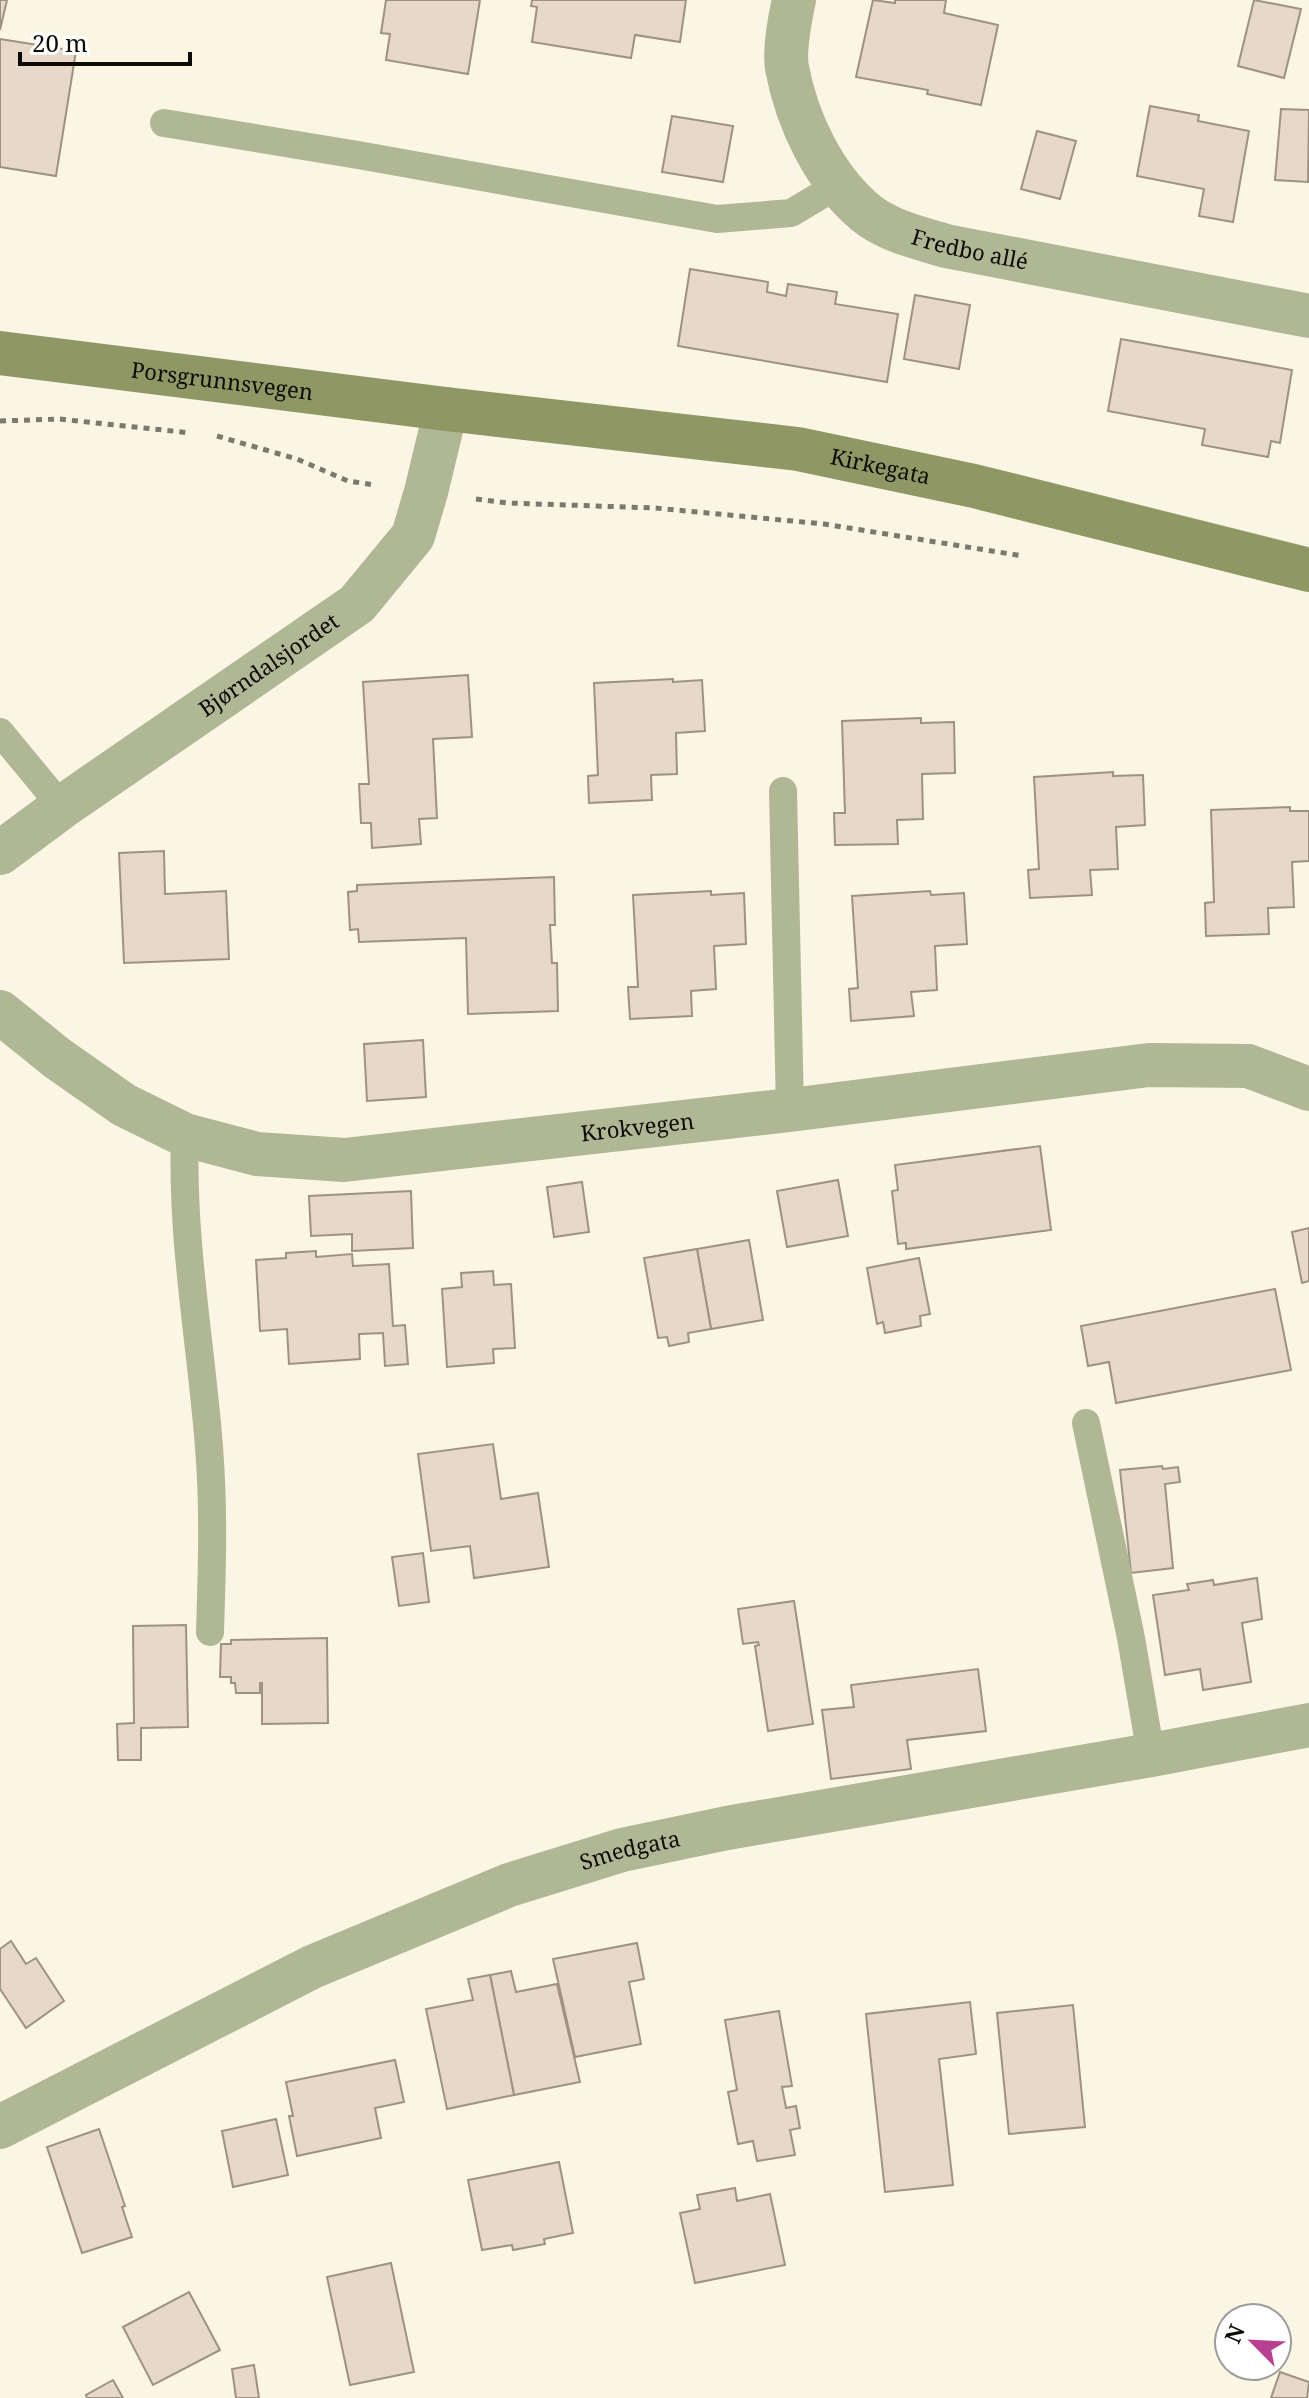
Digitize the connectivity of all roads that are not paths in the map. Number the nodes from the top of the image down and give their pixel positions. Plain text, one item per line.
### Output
1 (794, 0) edge
2 (164, 123) dead end
3 (838, 185) junction
4 (1309, 316) edge
5 (0, 353) edge
6 (446, 409) junction
7 (1309, 570) edge
8 (0, 732) edge
9 (783, 791) dead end
10 (62, 807) junction
11 (0, 853) edge
12 (0, 1012) edge
13 (1309, 1089) edge
14 (790, 1110) junction
15 (185, 1135) junction
16 (1086, 1423) dead end
17 (210, 1632) dead end
18 (1309, 1725) edge
19 (1151, 1755) junction
20 (0, 2127) edge

1 - 3 street, Fredbo allé
2 - 3 lane
3 - 4 street, Fredbo allé
5 - 6 street, Porsgrunnsvegen
6 - 7 street, Kirkegata
6 - 10 street, Bjørndalsjordet
8 - 10 lane
9 - 14 lane
10 - 11 street, Bjørndalsjordet
12 - 15 street, Krokvegen
13 - 14 street, Krokvegen
14 - 15 street, Krokvegen
15 - 17 lane
16 - 19 lane
18 - 19 street, Smedgata
19 - 20 street, Smedgata

